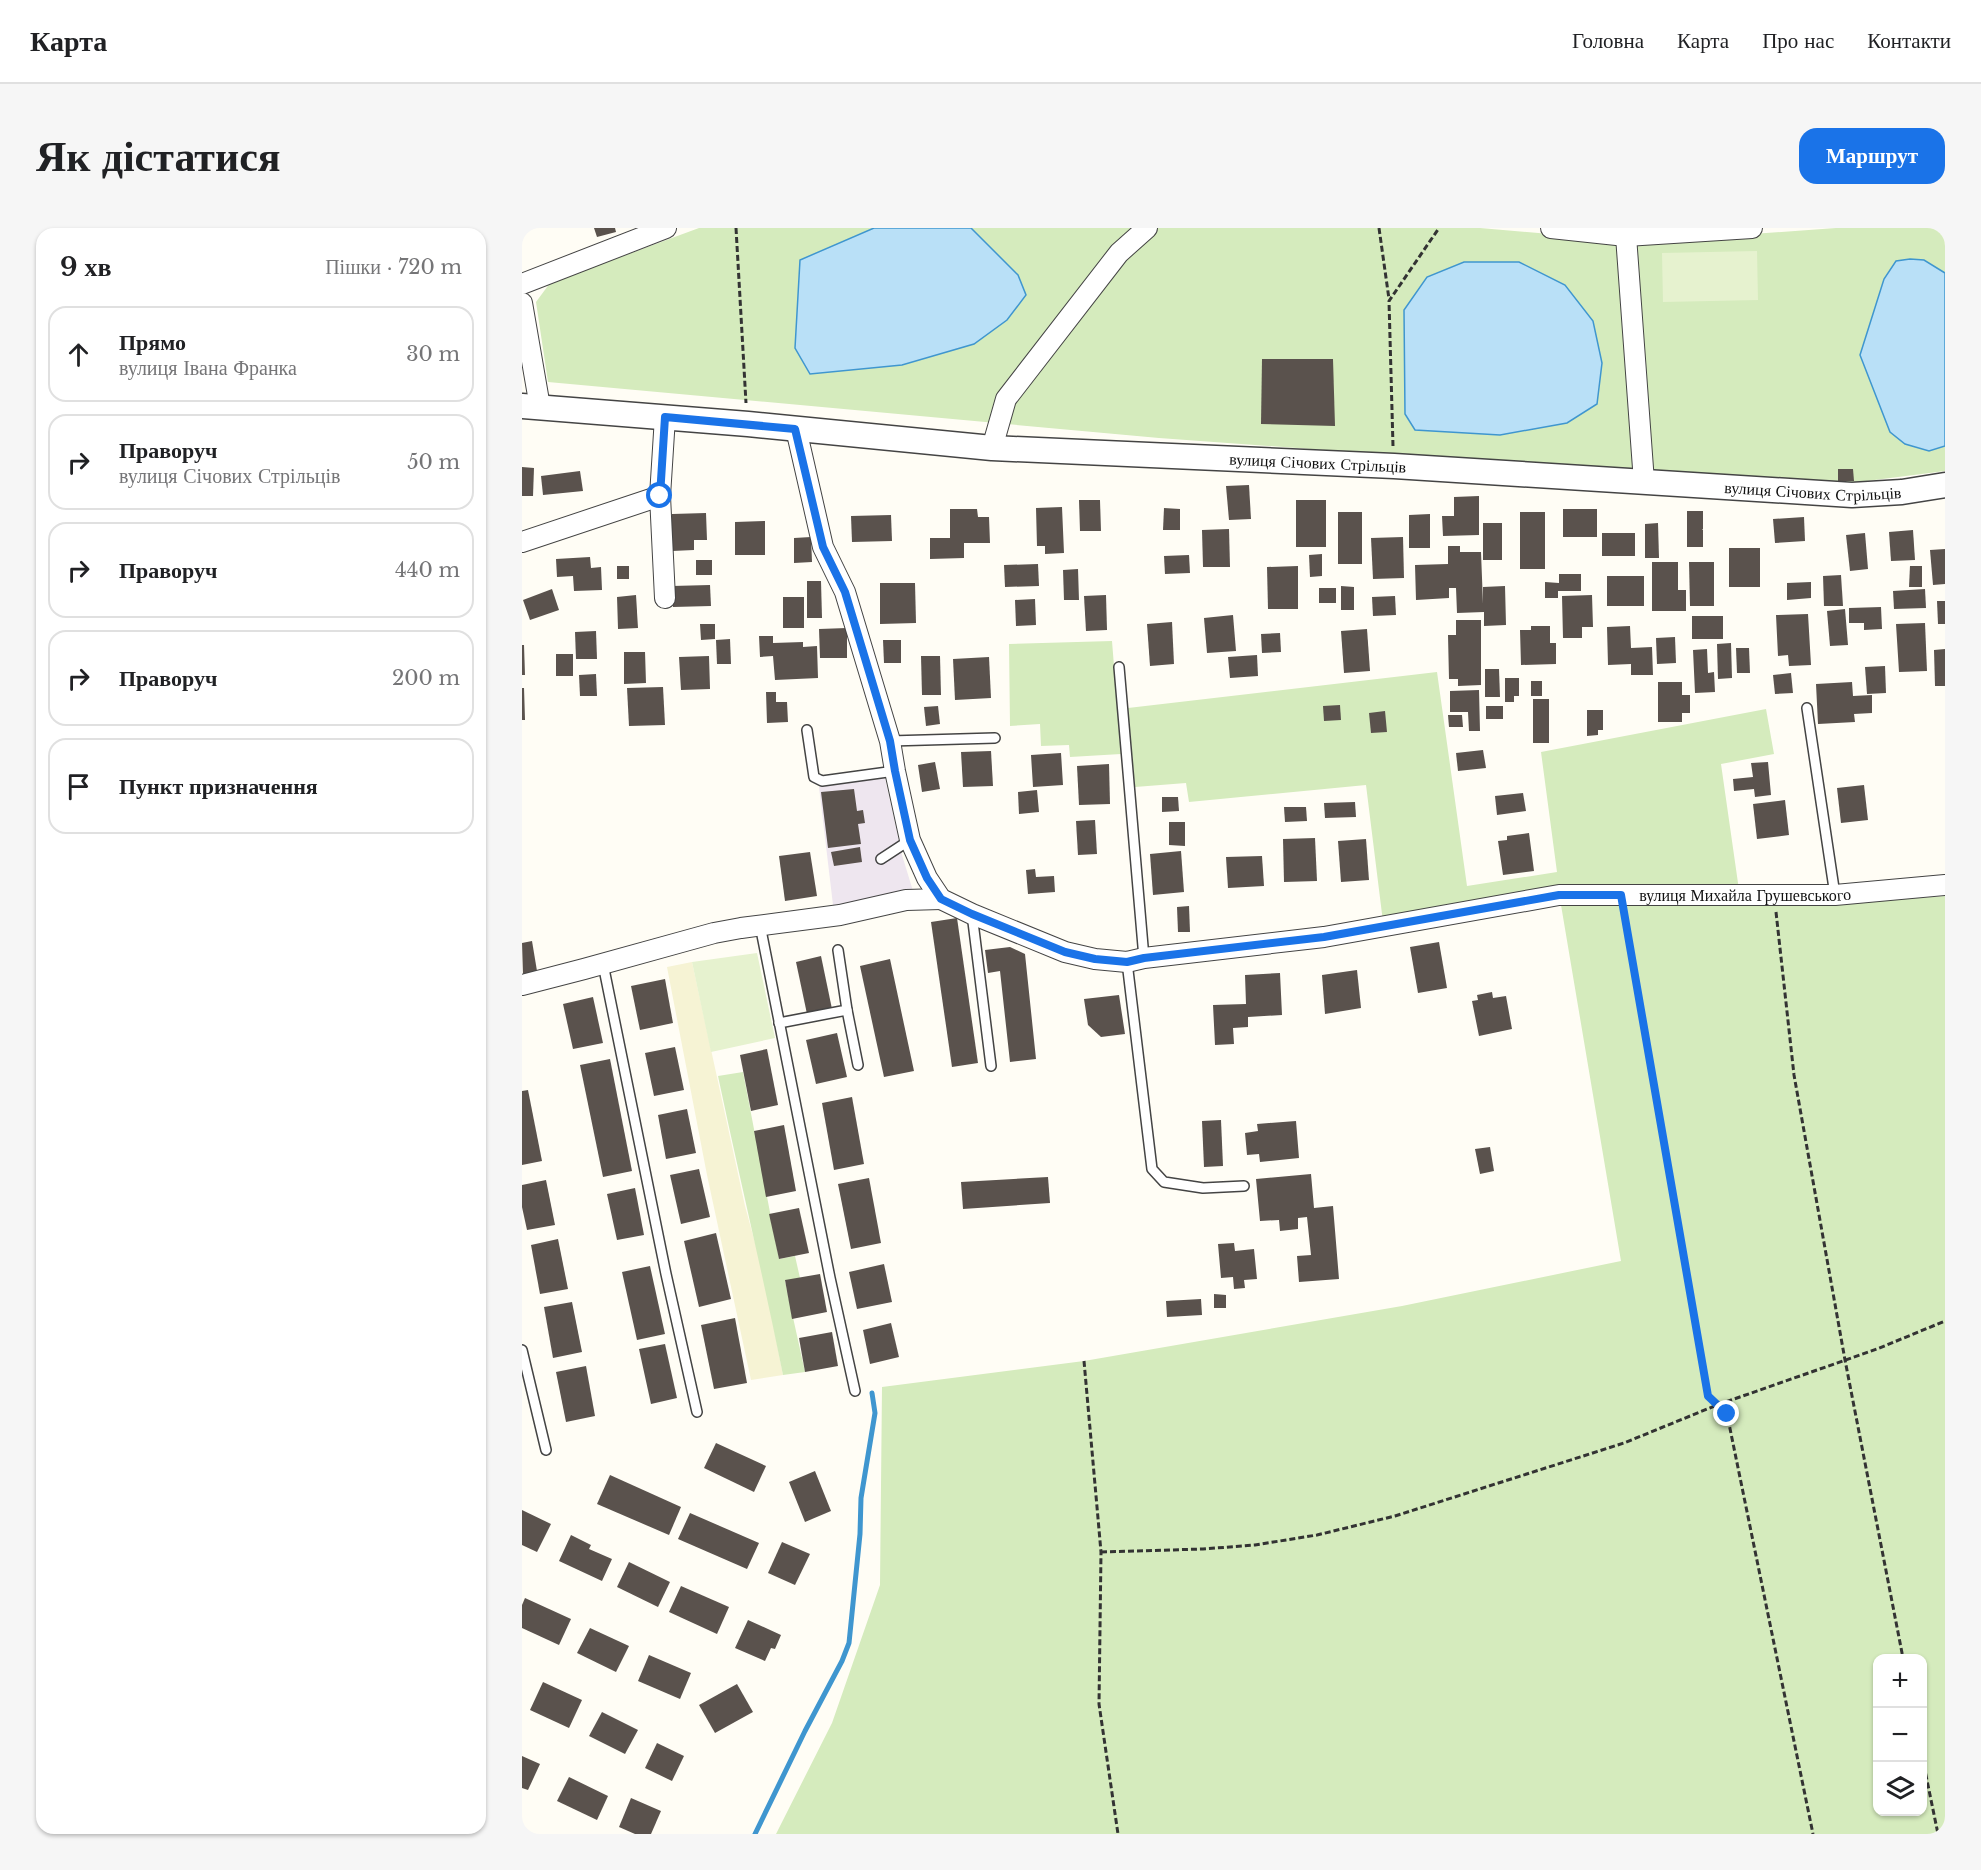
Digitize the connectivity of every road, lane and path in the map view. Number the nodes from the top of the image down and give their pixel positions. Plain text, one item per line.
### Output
1 (666, 228) edge
2 (736, 228) edge
3 (1147, 228) edge
4 (1379, 228) edge
5 (1439, 228) edge
6 (1551, 228) edge
7 (1752, 228) edge
8 (1625, 232) edge
9 (522, 284) edge
10 (1389, 301) junction
11 (522, 303) edge
12 (531, 406) edge
13 (665, 417) junction
14 (747, 424) junction
15 (795, 429) junction
16 (992, 448) junction
17 (1394, 466) junction
18 (1644, 482) junction
19 (1945, 485) edge
20 (660, 496) junction
21 (522, 542) edge
22 (665, 598) dead end
23 (1119, 667) dead end
24 (1807, 708) dead end
25 (807, 730) dead end
26 (995, 738) dead end
27 (890, 741) junction
28 (895, 771) junction
29 (910, 840) junction
30 (881, 859) dead end
31 (1945, 885) edge
32 (1621, 895) junction
33 (1775, 896) junction
34 (1834, 896) junction
35 (941, 899) junction
36 (972, 914) junction
37 (760, 925) junction
38 (838, 950) dead end
39 (1136, 960) junction
40 (603, 964) junction
41 (522, 985) edge
42 (847, 1010) junction
43 (779, 1023) junction
44 (858, 1065) dead end
45 (991, 1066) dead end
46 (1244, 1186) dead end
47 (1945, 1321) edge
48 (522, 1350) edge
49 (1845, 1360) junction
50 (1084, 1361) dead end
51 (855, 1391) dead end
52 (1717, 1404) junction
53 (697, 1412) dead end
54 (546, 1450) dead end
55 (1101, 1552) junction
56 (1903, 1654) edge
57 (1924, 1762) edge
58 (1118, 1834) edge
59 (1814, 1834) edge
60 (1938, 1834) edge

1 - 9 street
2 - 14 path
3 - 16 street
4 - 10 path
5 - 10 path
6 - 8 street
7 - 8 street
8 - 18 street
10 - 17 path
11 - 12 street, вулиця Січових Стрільців
12 - 13 street, вулиця Січових Стрільців
13 - 14 street, вулиця Січових Стрільців
13 - 20 street
14 - 15 street, вулиця Січових Стрільців
15 - 16 street, вулиця Січових Стрільців
15 - 27 street
16 - 17 street, вулиця Січових Стрільців
17 - 18 street, вулиця Січових Стрільців
18 - 19 street, вулиця Січових Стрільців
20 - 21 street
20 - 22 street
23 - 39 lane
24 - 34 lane
25 - 28 lane
26 - 27 lane
27 - 28 street
28 - 29 street
29 - 30 lane
29 - 35 street
31 - 34 street, вулиця Михайла Грушевського
32 - 33 street, вулиця Михайла Грушевського
32 - 39 street, вулиця Михайла Грушевського
32 - 52 path
33 - 34 street, вулиця Михайла Грушевського
33 - 49 path
35 - 36 street, вулиця Михайла Грушевського
35 - 37 street
36 - 39 street, вулиця Михайла Грушевського
36 - 45 lane
37 - 40 street
37 - 43 lane
38 - 42 lane
39 - 46 lane
40 - 41 street
40 - 53 lane
42 - 43 lane
42 - 44 lane
43 - 51 lane
47 - 49 path
48 - 54 lane
49 - 52 path
49 - 56 path
50 - 55 path
52 - 55 path
52 - 59 path
55 - 58 path
57 - 60 path

